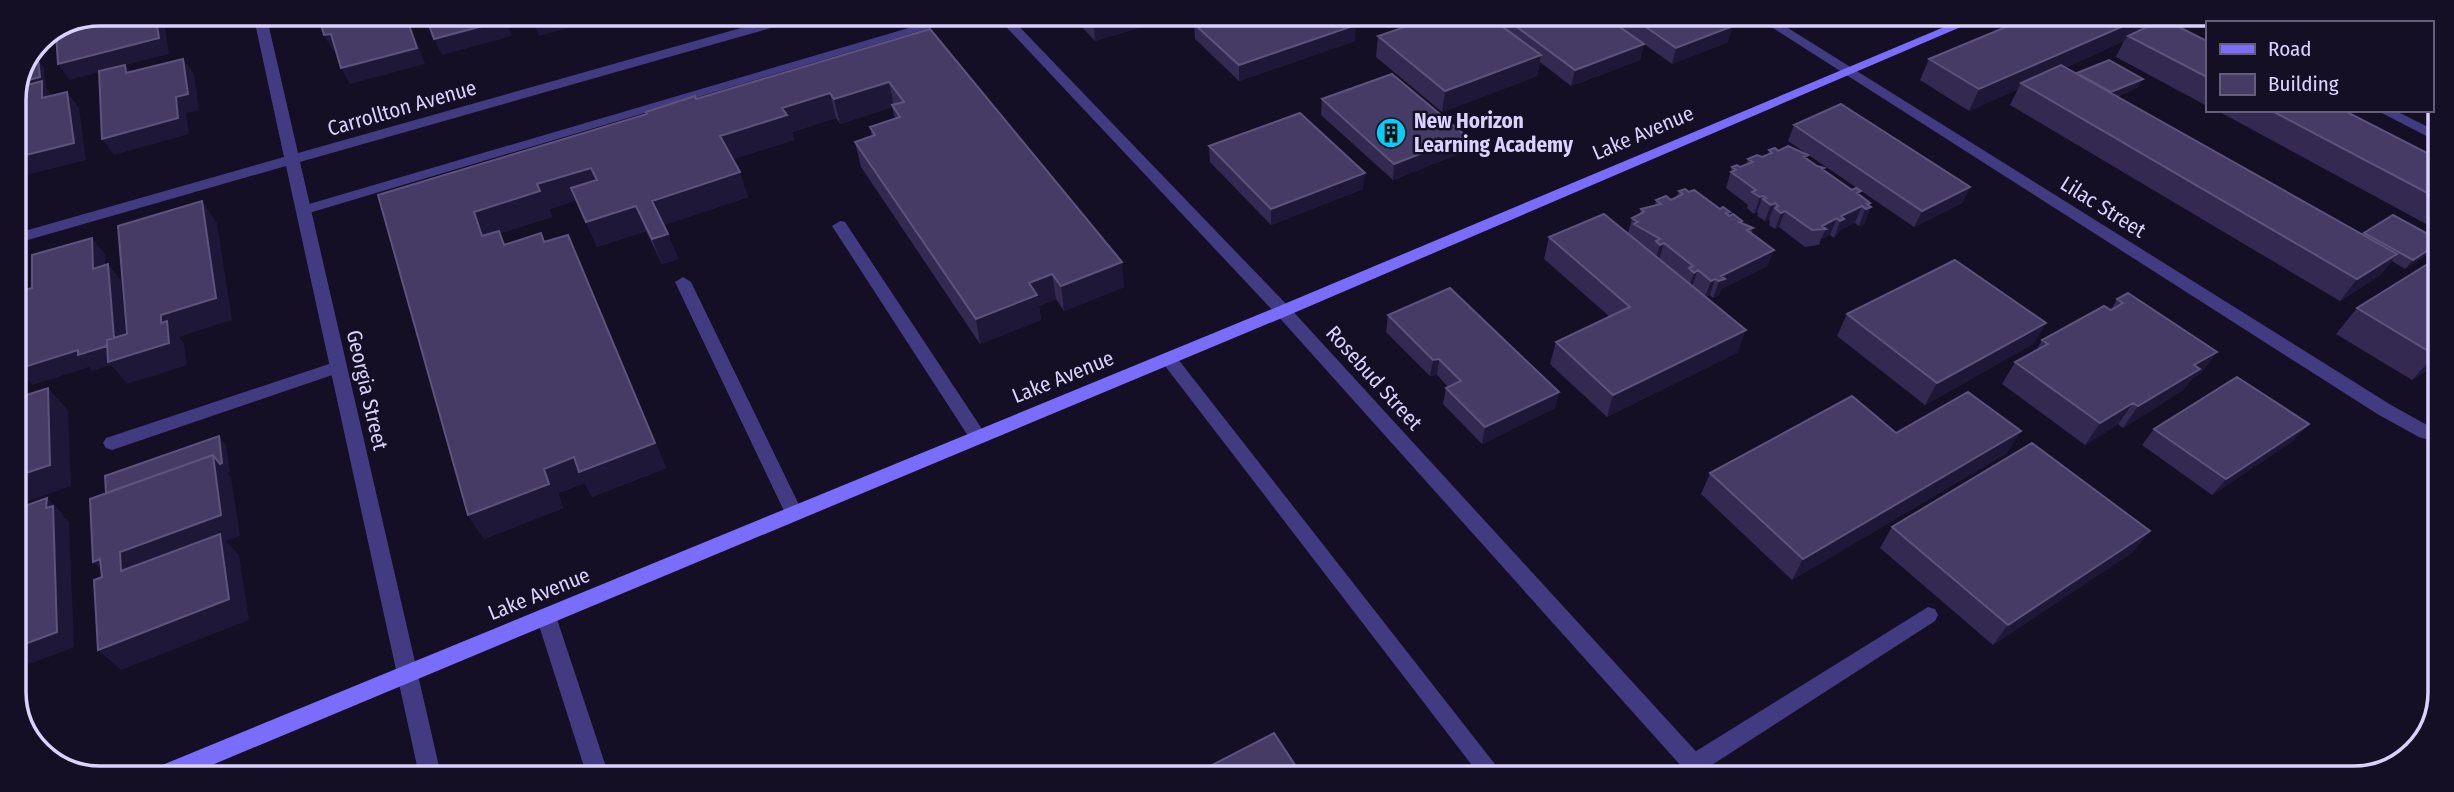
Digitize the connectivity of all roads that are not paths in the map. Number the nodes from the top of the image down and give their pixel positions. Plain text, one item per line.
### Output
1 (262, 26) edge
2 (763, 26) edge
3 (930, 26) edge
4 (1011, 26) edge
5 (1776, 26) edge
6 (1954, 26) edge
7 (1848, 71) junction
8 (2387, 112) edge
9 (2428, 133) edge
10 (293, 161) junction
11 (304, 210) junction
12 (840, 226) dead end
13 (26, 236) edge
14 (683, 282) dead end
15 (1283, 311) junction
16 (1168, 358) junction
17 (338, 367) junction
18 (2428, 428) edge
19 (978, 437) junction
20 (112, 443) dead end
21 (794, 513) junction
22 (1928, 615) dead end
23 (545, 616) junction
24 (407, 673) junction
25 (185, 766) edge
26 (428, 766) edge
27 (595, 766) edge
28 (1485, 766) edge
29 (1694, 766) edge
30 (1706, 766) edge

1 - 10 street, Georgia Street
2 - 10 street, Carrollton Avenue
3 - 11 street
4 - 15 street, Rosebud Street
5 - 7 street, Lilac Street
6 - 7 street, Lake Avenue
7 - 15 street, Lake Avenue
7 - 18 street, Lilac Street
8 - 9 street
10 - 11 street, Georgia Street
10 - 13 street, Carrollton Avenue
11 - 17 street, Georgia Street
12 - 19 street
14 - 21 street
15 - 16 street, Lake Avenue
15 - 29 street, Rosebud Street
16 - 19 street, Lake Avenue
16 - 28 street
17 - 20 street
17 - 24 street, Georgia Street
19 - 21 street, Lake Avenue
21 - 23 street, Lake Avenue
22 - 30 street
23 - 24 street, Lake Avenue
23 - 27 street
24 - 25 street, Lake Avenue
24 - 26 street, Georgia Street

